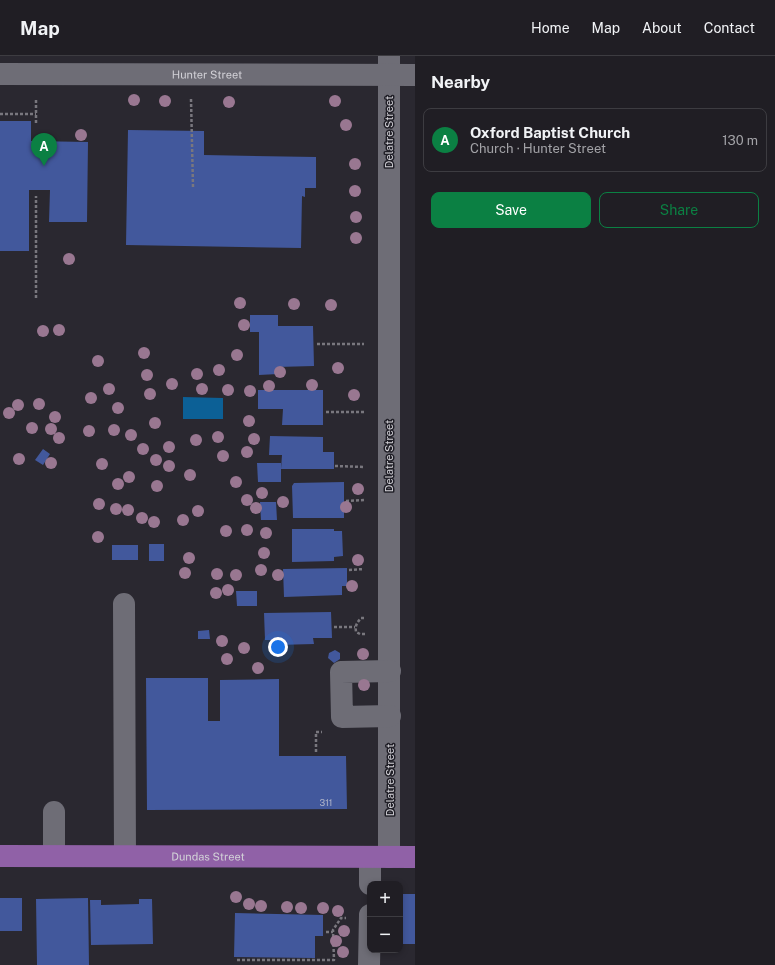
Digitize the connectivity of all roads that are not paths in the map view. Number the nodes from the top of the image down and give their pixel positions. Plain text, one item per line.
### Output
1 (389, 65) edge
2 (0, 74) edge
3 (415, 74) edge
4 (124, 604) dead end
5 (390, 671) junction
6 (390, 716) junction
7 (54, 812) dead end
8 (0, 856) edge
9 (54, 856) junction
10 (125, 856) junction
11 (380, 857) junction
12 (415, 857) edge
13 (371, 881) edge
14 (370, 917) edge
15 (369, 965) edge

1 - 2 street, Hunter Street
1 - 3 street, Hunter Street
1 - 5 street, Delatre Street
4 - 10 street
5 - 6 street, Delatre Street
5 - 6 street
6 - 11 street, Delatre Street
7 - 9 street
8 - 9 main road, Dundas Street
9 - 10 main road, Dundas Street
10 - 11 main road, Dundas Street
11 - 12 main road, Dundas Street
11 - 13 street, Delatre Street
14 - 15 street

